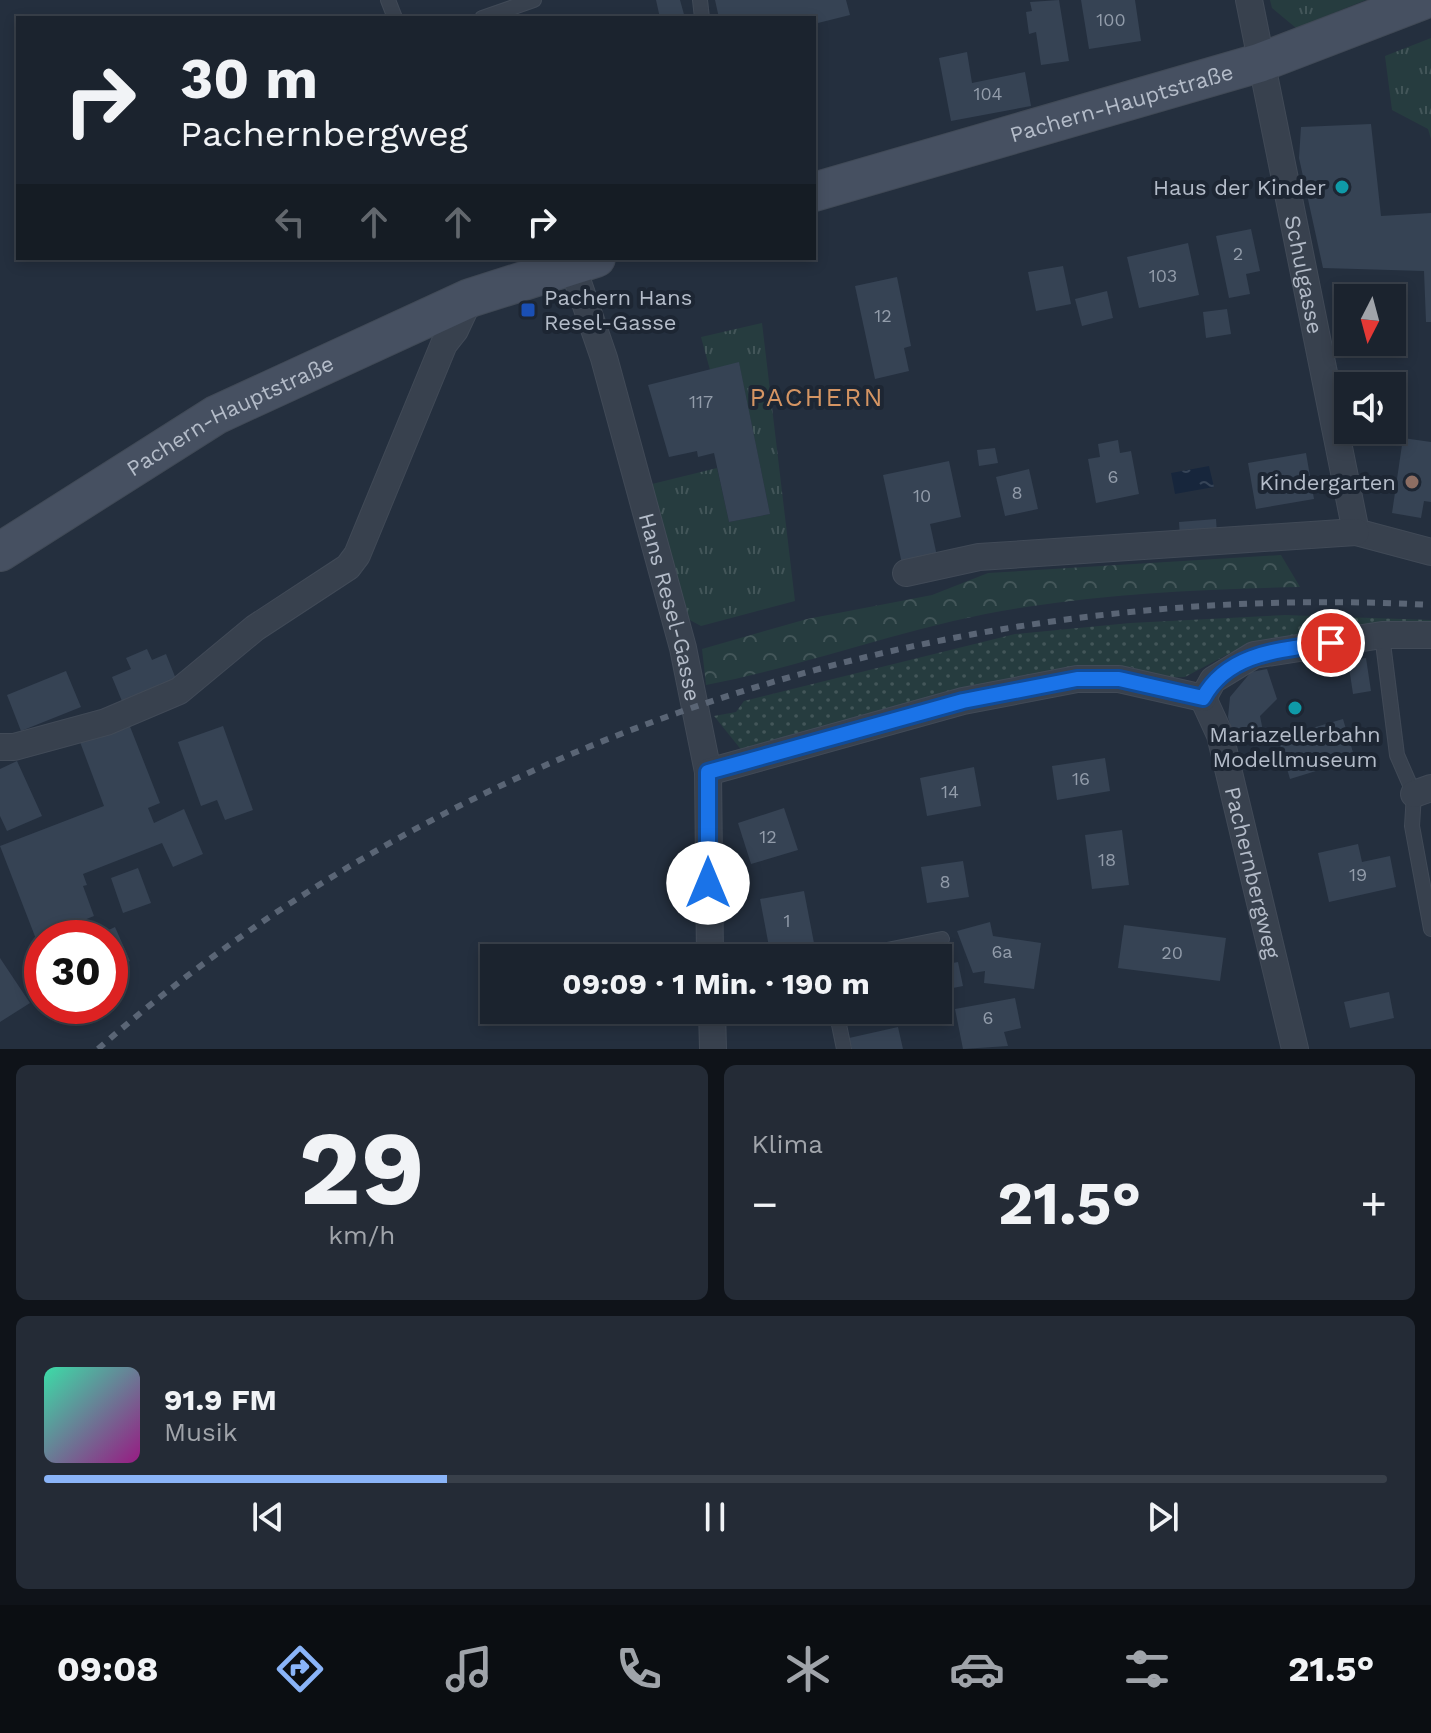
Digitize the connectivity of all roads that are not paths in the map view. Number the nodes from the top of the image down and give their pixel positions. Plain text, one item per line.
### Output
1 (534, 0) edge
2 (1249, 0) edge
3 (1423, 0) edge
4 (488, 16) edge
5 (1259, 63) junction
6 (816, 191) edge
7 (567, 263) edge
8 (470, 298) junction
9 (1356, 532) junction
10 (0, 552) edge
11 (1431, 552) edge
12 (906, 573) dead end
13 (1382, 635) junction
14 (1431, 635) edge
15 (1203, 698) junction
16 (0, 747) edge
17 (708, 772) junction
18 (1422, 791) edge
19 (1431, 929) edge
20 (942, 939) dead end
21 (710, 944) edge
22 (917, 944) edge
23 (712, 1024) edge
24 (839, 1024) edge
25 (713, 1049) edge
26 (844, 1049) edge
27 (1295, 1049) edge

1 - 4 lane
2 - 5 street, Schulgasse
3 - 5 main road, Pachern-Hauptstraße
5 - 6 main road, Pachern-Hauptstraße
5 - 9 street, Schulgasse
7 - 8 main road, Pachern-Hauptstraße
7 - 17 street, Hans Resel-Gasse
8 - 10 main road, Pachern-Hauptstraße
8 - 16 street
9 - 11 street
9 - 12 street
13 - 14 street
13 - 15 street
13 - 18 lane
15 - 17 street
15 - 27 street, Pachernbergweg
17 - 21 street, Hans Resel-Gasse
18 - 19 lane
20 - 22 lane
23 - 25 street
24 - 26 lane

